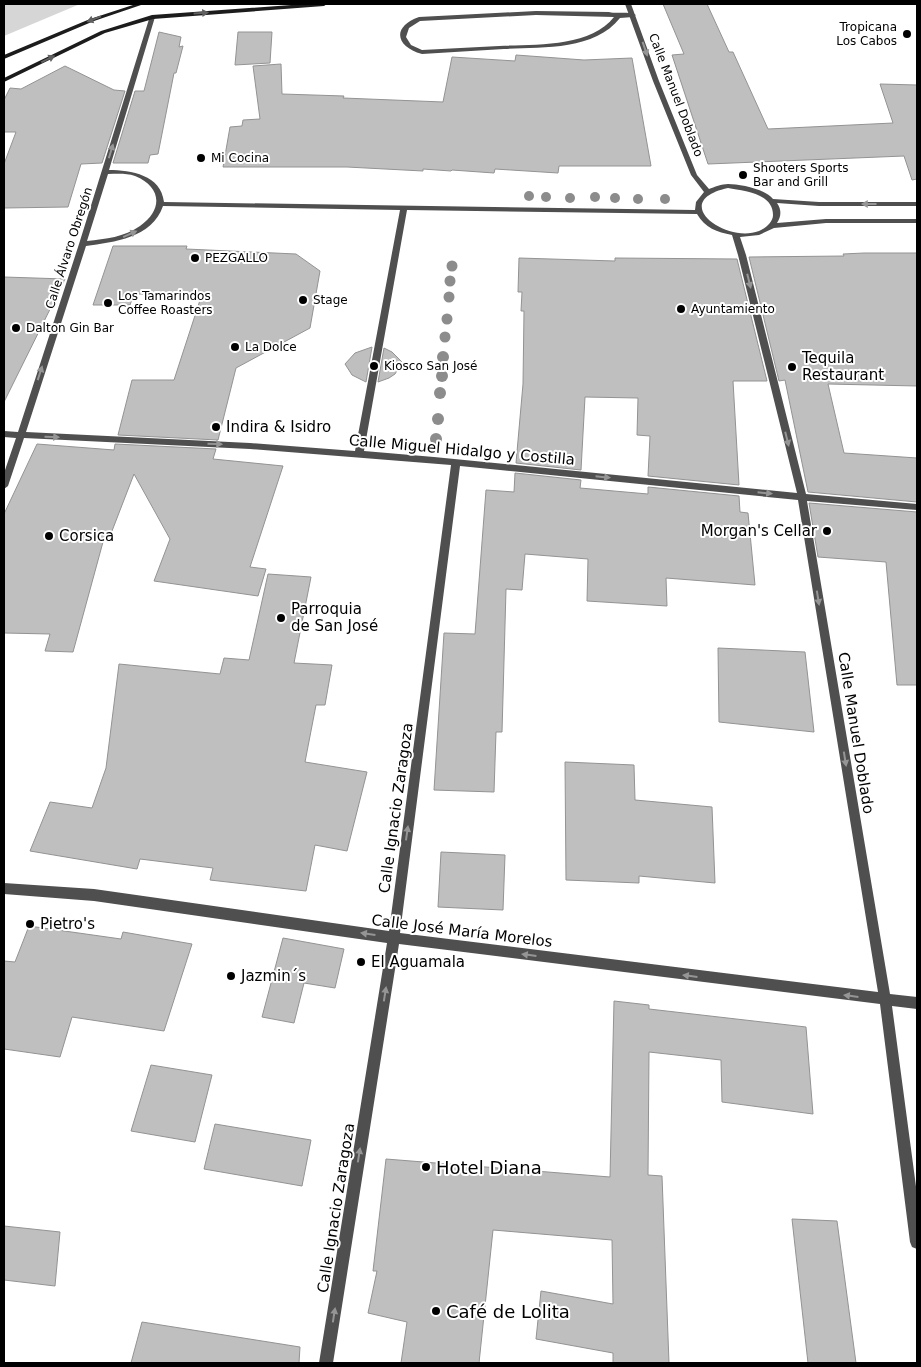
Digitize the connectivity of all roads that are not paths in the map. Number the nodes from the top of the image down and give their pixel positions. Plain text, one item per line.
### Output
1 (141, 4) edge
2 (324, 4) edge
3 (628, 4) edge
4 (633, 15) junction
5 (618, 16) junction
6 (152, 17) junction
7 (4, 58) edge
8 (4, 80) edge
9 (105, 172) junction
10 (707, 192) junction
11 (772, 201) junction
12 (161, 204) junction
13 (917, 204) edge
14 (404, 208) junction
15 (699, 212) junction
16 (917, 220) edge
17 (772, 226) junction
18 (735, 234) junction
19 (83, 244) junction
20 (4, 434) edge
21 (19, 436) junction
22 (359, 454) junction
23 (456, 463) junction
24 (4, 486) edge
25 (802, 497) junction
26 (917, 507) edge
27 (4, 888) edge
28 (394, 938) junction
29 (885, 1000) junction
30 (917, 1003) edge
31 (917, 1242) edge
32 (326, 1363) edge

1 -> 7 main road
6 -> 2 main road
3 - 4 street, Calle Manuel Doblado
4 - 5 street
4 -> 10 street, Calle Manuel Doblado
5 - 5 street
8 -> 6 main road
9 -> 6 street, Calle Álvaro Obregón
9 - 12 street
9 - 19 street, Calle Álvaro Obregón
10 - 11 street
10 - 15 street
13 -> 11 street
11 - 17 street
12 - 14 street
19 -> 12 street
14 - 15 street
14 - 22 street
15 - 18 street
16 - 17 street
17 - 18 street
18 -> 25 street, Calle Manuel Doblado
21 -> 19 street, Calle Álvaro Obregón
20 - 21 street, Calle Miguel Hidalgo y Costilla
21 -> 22 street, Calle Miguel Hidalgo y Costilla
21 - 24 street, Calle Álvaro Obregón
22 - 23 street, Calle Miguel Hidalgo y Costilla
23 -> 25 street, Calle Miguel Hidalgo y Costilla
28 -> 23 street, Calle Ignacio Zaragoza
25 - 26 street, Calle Miguel Hidalgo y Costilla
25 -> 29 street, Calle Manuel Doblado
28 -> 27 street, Calle José María Morelos
29 -> 28 street, Calle José María Morelos
32 -> 28 street, Calle Ignacio Zaragoza
29 - 30 street, Calle José María Morelos
29 - 31 street, Calle Manuel Doblado

